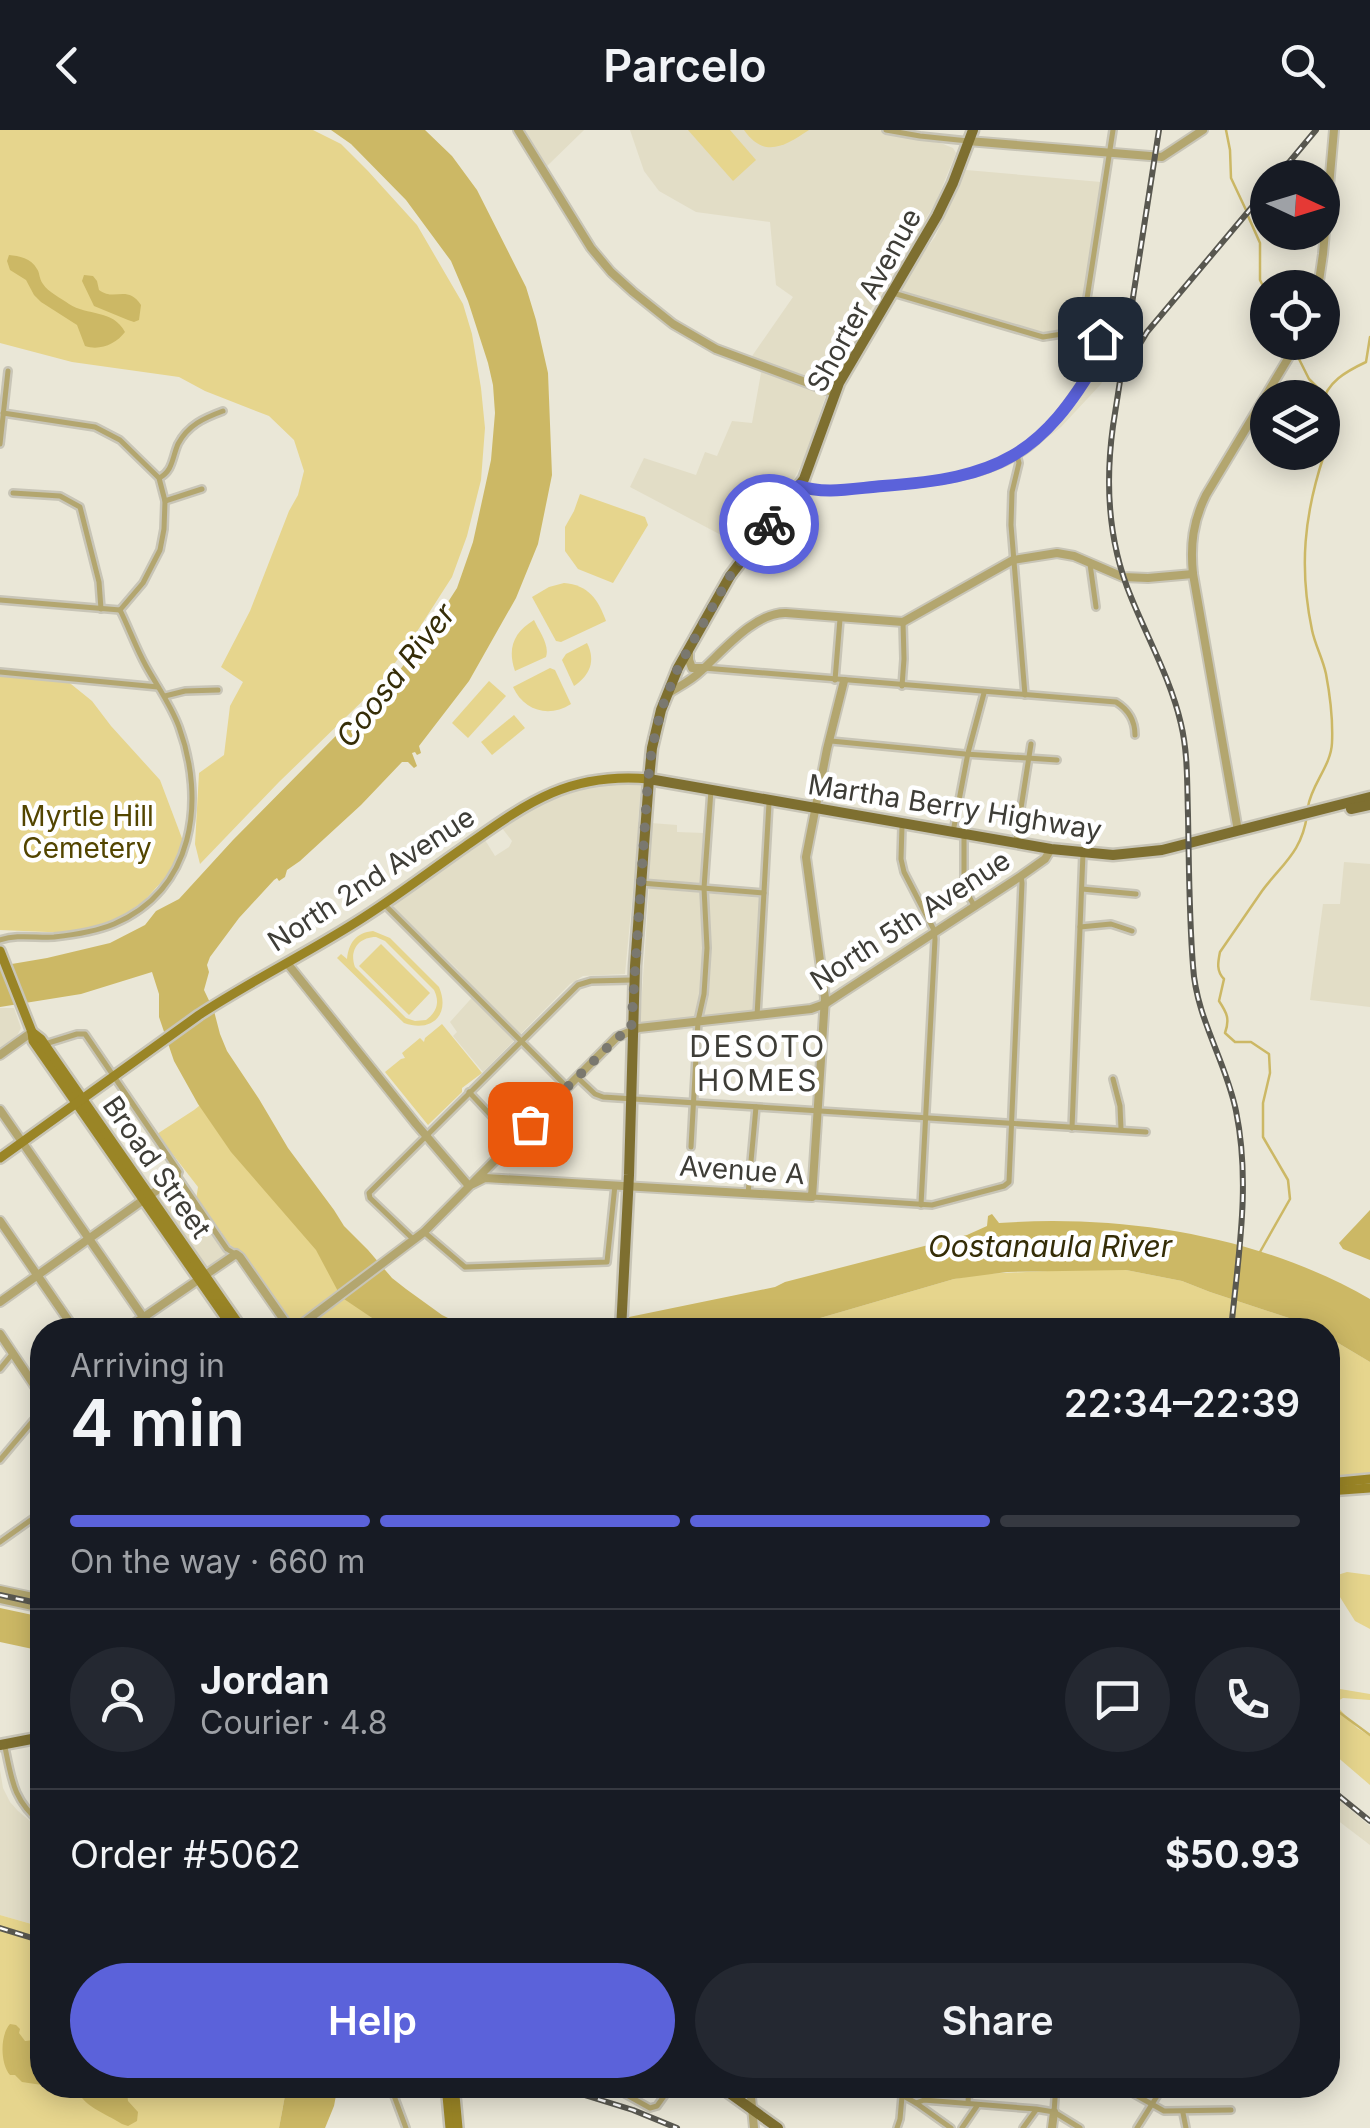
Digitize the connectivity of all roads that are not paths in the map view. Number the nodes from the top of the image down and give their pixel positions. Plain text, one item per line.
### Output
1 (518, 130) edge
2 (886, 130) edge
3 (1114, 130) edge
4 (1203, 130) edge
5 (1334, 130) edge
6 (1190, 134) edge
7 (971, 136) edge
8 (1110, 152) junction
9 (1321, 270) edge
10 (890, 292) junction
11 (1084, 321) junction
12 (1287, 360) edge
13 (8, 371) dead end
14 (3, 386) edge
15 (835, 392) junction
16 (223, 411) dead end
17 (3, 413) junction
18 (0, 444) edge
19 (1017, 455) junction
20 (159, 478) junction
21 (799, 486) junction
22 (202, 489) dead end
23 (13, 492) dead end
24 (165, 501) junction
25 (1013, 560) junction
26 (1090, 564) junction
27 (1193, 574) junction
28 (0, 600) edge
29 (1096, 606) dead end
30 (101, 609) junction
31 (120, 610) junction
32 (840, 618) junction
33 (903, 622) junction
34 (689, 650) junction
35 (704, 668) junction
36 (0, 672) edge
37 (840, 680) junction
38 (158, 686) junction
39 (902, 686) junction
40 (218, 690) dead end
41 (984, 693) junction
42 (666, 694) junction
43 (164, 696) junction
44 (1024, 696) junction
45 (1135, 735) dead end
46 (830, 740) junction
47 (1031, 744) dead end
48 (968, 753) junction
49 (1030, 758) junction
50 (1057, 760) dead end
51 (648, 780) junction
52 (681, 785) junction
53 (711, 790) junction
54 (769, 800) junction
55 (1370, 801) edge
56 (816, 808) junction
57 (646, 815) junction
58 (903, 823) junction
59 (1238, 831) junction
60 (958, 833) junction
61 (1015, 843) junction
62 (1051, 849) junction
63 (1084, 854) junction
64 (1021, 876) junction
65 (641, 883) junction
66 (704, 888) junction
67 (1082, 890) junction
68 (764, 893) junction
69 (1136, 894) dead end
70 (384, 904) junction
71 (974, 907) junction
72 (1080, 927) junction
73 (1132, 930) dead end
74 (934, 934) junction
75 (0, 940) edge
76 (0, 951) edge
77 (287, 963) junction
78 (634, 980) junction
79 (825, 1004) junction
80 (758, 1016) junction
81 (698, 1021) junction
82 (631, 1031) junction
83 (32, 1032) junction
84 (520, 1041) junction
85 (44, 1044) junction
86 (0, 1055) edge
87 (114, 1076) junction
88 (577, 1077) junction
89 (1112, 1079) dead end
90 (567, 1087) junction
91 (468, 1092) junction
92 (630, 1100) junction
93 (80, 1101) junction
94 (694, 1104) junction
95 (756, 1107) junction
96 (0, 1110) edge
97 (817, 1111) junction
98 (926, 1118) junction
99 (1012, 1124) junction
100 (1072, 1128) junction
101 (1122, 1131) junction
102 (1146, 1132) dead end
103 (426, 1135) junction
104 (514, 1140) junction
105 (22, 1142) junction
106 (691, 1147) dead end
107 (0, 1158) edge
108 (178, 1174) junction
109 (615, 1185) junction
110 (628, 1185) junction
111 (469, 1186) junction
112 (748, 1194) junction
113 (146, 1197) junction
114 (812, 1197) junction
115 (921, 1205) junction
116 (0, 1222) edge
117 (424, 1232) junction
118 (90, 1238) junction
119 (414, 1240) junction
120 (236, 1254) junction
121 (37, 1276) junction
122 (201, 1276) junction
123 (0, 1302) edge
124 (143, 1317) joint
125 (67, 1318) edge
126 (227, 1318) edge
127 (234, 1318) edge
128 (283, 1318) edge
129 (309, 1318) edge
130 (622, 1318) edge
131 (0, 1334) edge
132 (13, 1353) junction
133 (0, 1370) edge
134 (30, 1379) edge
135 (30, 1424) edge
136 (0, 1460) edge
137 (1370, 1479) edge
138 (1340, 1482) edge
139 (1370, 1488) edge
140 (1340, 1490) edge
141 (30, 1521) edge
142 (0, 1542) edge
143 (0, 1590) edge
144 (30, 1596) edge
145 (0, 1599) edge
146 (30, 1605) edge
147 (30, 1738) edge
148 (2, 1740) edge
149 (30, 1814) edge
150 (395, 2098) edge
151 (447, 2098) edge
152 (455, 2098) edge
153 (633, 2098) edge
154 (661, 2098) edge
155 (736, 2098) edge
156 (751, 2098) edge
157 (903, 2098) edge
158 (907, 2098) edge
159 (968, 2098) edge
160 (1055, 2098) edge
161 (1140, 2098) edge
162 (1156, 2098) edge
163 (916, 2103) junction
164 (968, 2103) junction
165 (978, 2104) junction
166 (1152, 2105) junction
167 (751, 2109) junction
168 (1036, 2110) junction
169 (1232, 2110) dead end
170 (1054, 2112) junction
171 (1181, 2112) junction
172 (406, 2128) edge
173 (450, 2128) edge
174 (458, 2128) edge
175 (754, 2128) edge
176 (778, 2128) edge
177 (897, 2128) edge
178 (951, 2128) edge
179 (962, 2128) edge
180 (1023, 2128) edge
181 (1052, 2128) edge
182 (1080, 2128) edge
183 (1138, 2128) edge
184 (1186, 2128) edge

1 - 15 street
2 - 7 street
3 - 8 street
4 - 6 street
5 - 9 street
6 - 8 street
7 - 8 street
7 - 10 main road, Shorter Avenue
8 - 11 street
10 - 11 street
10 - 15 main road, Shorter Avenue
11 - 19 street
12 - 27 street
13 - 14 street
14 - 17 street
15 - 21 main road, Shorter Avenue
16 - 20 street
17 - 18 street
17 - 20 street
19 - 21 street
19 - 25 street
20 - 24 street
21 - 34 main road, Shorter Avenue
22 - 24 street
23 - 30 street
24 - 31 street
25 - 26 street
25 - 33 street
25 - 44 street
26 - 27 street
26 - 29 street
27 - 59 street
28 - 30 street
30 - 31 street
31 - 38 street
32 - 33 street
32 - 35 street
32 - 37 street
33 - 39 street
34 - 35 street
34 - 42 main road, Shorter Avenue
35 - 37 street
35 - 42 street
36 - 38 street
37 - 39 street
37 - 46 street
38 - 43 street
39 - 41 street
40 - 43 street
41 - 44 street
41 - 48 street
42 - 51 main road, Shorter Avenue
43 - 75 street
44 - 45 street
46 - 48 street
46 - 56 street
47 - 49 street
48 - 49 street
48 - 60 street
49 - 50 street
49 - 61 street
51 - 52 main road, Martha Berry Highway
51 - 57 main road, Shorter Avenue
51 - 70 main road, North 2nd Avenue
52 - 53 main road, Martha Berry Highway
52 - 57 main road
53 - 54 main road, Martha Berry Highway
53 - 66 street
54 - 56 main road, Martha Berry Highway
54 - 68 street
55 - 59 main road, Martha Berry Highway
56 - 58 main road, Martha Berry Highway
56 - 79 street
57 - 65 main road, Shorter Avenue
58 - 60 main road, Martha Berry Highway
58 - 74 street
59 - 63 main road, Martha Berry Highway
60 - 61 main road, Martha Berry Highway
60 - 71 street
61 - 62 main road, Martha Berry Highway
62 - 63 main road, Martha Berry Highway
62 - 64 street, North 5th Avenue
63 - 67 street
64 - 71 street, North 5th Avenue
64 - 99 street
65 - 66 street
65 - 78 main road, Shorter Avenue
66 - 68 street
66 - 81 street
67 - 69 street
67 - 72 street
68 - 80 street
70 - 77 main road, North 2nd Avenue
70 - 84 street
71 - 74 street, North 5th Avenue
72 - 73 street
72 - 100 street
74 - 79 street, North 5th Avenue
74 - 98 street
76 - 83 main road, Broad Street
77 - 87 main road, North 2nd Avenue
77 - 103 street
78 - 82 main road, Shorter Avenue
78 - 84 street
79 - 80 street, North 5th Avenue
79 - 97 street
80 - 81 street, North 5th Avenue
81 - 82 street, North 5th Avenue
81 - 94 street
82 - 88 street, North 5th Avenue
82 - 92 main road, Shorter Avenue
83 - 85 main road, Broad Street
83 - 86 street
83 - 93 main road, Broad Street
84 - 90 street
84 - 91 street
85 - 87 street
85 - 93 main road, Broad Street
87 - 93 main road, North 2nd Avenue
87 - 108 street
88 - 90 street, North 5th Avenue
88 - 92 street
89 - 101 street
90 - 104 street, North 5th Avenue
91 - 103 street
91 - 104 street
92 - 94 street
92 - 110 main road, Shorter Avenue
93 - 105 main road, North 2nd Avenue
93 - 113 main road, Broad Street
94 - 95 street
94 - 106 street
95 - 97 street
95 - 112 street
96 - 105 street
97 - 98 street
97 - 114 street
98 - 99 street
98 - 115 street
99 - 100 street
99 - 115 street, Avenue A
100 - 101 street
101 - 102 street
103 - 111 street
103 - 119 street
104 - 111 street, North 5th Avenue
105 - 107 main road, North 2nd Avenue
105 - 118 street
108 - 113 street
108 - 120 street
109 - 110 street, Avenue A
109 - 111 street, Avenue A
109 - 117 street
110 - 112 street, Avenue A
110 - 130 main road, Shorter Avenue
111 - 117 street, North 5th Avenue
112 - 114 street, Avenue A
113 - 118 street
113 - 122 main road, Broad Street
114 - 115 street, Avenue A
116 - 121 street
117 - 119 street, North 5th Avenue
118 - 121 street
118 - 124 street
119 - 129 street, North 5th Avenue
120 - 122 street
120 - 128 street
121 - 123 street
121 - 125 street
122 - 124 street
122 - 126 main road, Broad Street
122 - 127 main road, Broad Street
131 - 132 street
132 - 133 street
132 - 134 street
135 - 136 street
137 - 138 main road
139 - 140 main road
141 - 142 street
143 - 144 street
145 - 146 street
147 - 148 main road
148 - 149 street
150 - 172 street
151 - 173 main road
152 - 174 main road
153 - 154 street
155 - 167 main road
156 - 167 street
157 - 177 street
158 - 163 street
159 - 164 street
160 - 170 street
161 - 166 street
162 - 166 street
163 - 164 street
163 - 178 street
164 - 165 street
165 - 168 street
165 - 179 street
166 - 171 street
166 - 183 street
167 - 175 street
167 - 176 main road
168 - 170 street
168 - 180 street
169 - 171 street
170 - 181 street
170 - 182 street
171 - 184 street

